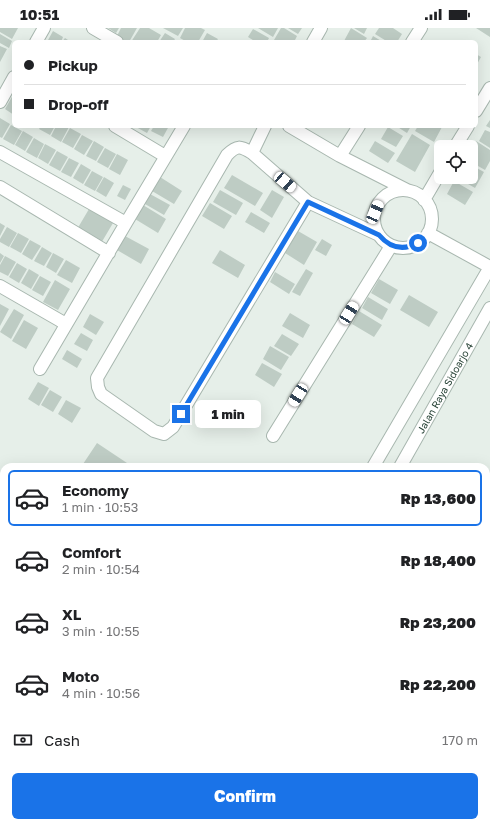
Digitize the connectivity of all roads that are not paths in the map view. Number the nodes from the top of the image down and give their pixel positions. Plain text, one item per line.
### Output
1 (44, 28) edge
2 (92, 28) edge
3 (321, 28) edge
4 (421, 28) edge
5 (37, 40) edge
6 (113, 40) edge
7 (314, 40) edge
8 (413, 40) edge
9 (12, 81) edge
10 (490, 88) edge
11 (0, 102) edge
12 (478, 109) edge
13 (118, 128) edge
14 (183, 128) edge
15 (264, 128) edge
16 (292, 128) edge
17 (358, 128) edge
18 (467, 128) edge
19 (459, 140) edge
20 (0, 152) edge
21 (252, 153) junction
22 (165, 156) junction
23 (340, 156) junction
24 (434, 183) edge
25 (0, 188) edge
26 (407, 190) junction
27 (424, 200) junction
28 (308, 202) junction
29 (126, 223) junction
30 (428, 233) junction
31 (379, 235) junction
32 (391, 246) junction
33 (109, 253) junction
34 (490, 267) edge
35 (0, 286) edge
36 (490, 308) edge
37 (66, 324) junction
38 (40, 369) dead end
39 (273, 436) dead end
40 (375, 463) edge
41 (402, 463) edge

1 - 5 street
2 - 6 street
3 - 7 street
4 - 8 street
9 - 11 street
10 - 12 street
13 - 22 street
14 - 22 street
15 - 21 street
16 - 23 street
17 - 23 street
18 - 19 street
20 - 29 street
21 - 28 street
21 - 28 street
22 - 29 street
23 - 26 street
24 - 27 street
25 - 33 street
26 - 27 street
26 - 31 street
27 - 30 street
28 - 31 street
29 - 33 street
30 - 32 street
30 - 34 street
31 - 32 street
32 - 39 street
33 - 37 street
34 - 40 street
35 - 37 street
36 - 41 street, Jalan Raya Sidoarjo 4
37 - 38 street

